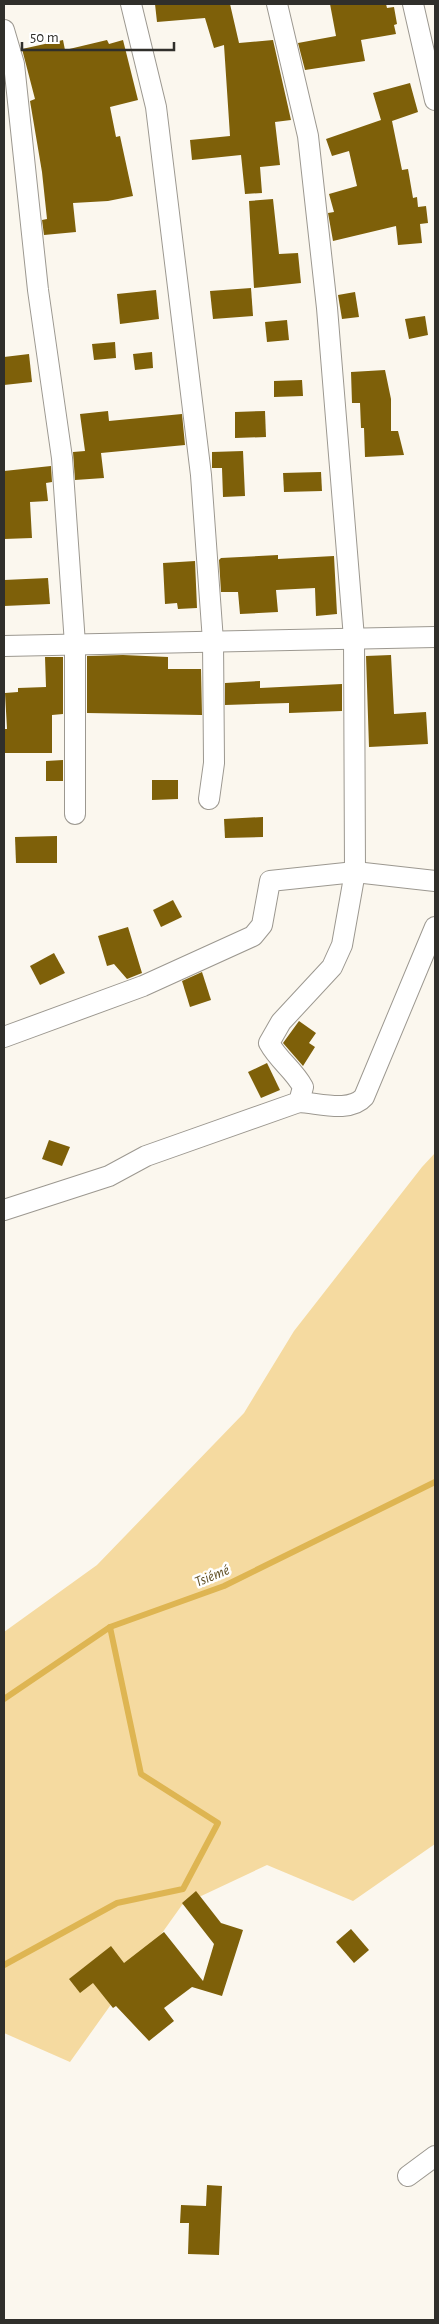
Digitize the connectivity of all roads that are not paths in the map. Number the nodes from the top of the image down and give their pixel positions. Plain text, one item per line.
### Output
1 (131, 4) edge
2 (277, 4) edge
3 (413, 4) edge
4 (4, 30) edge
5 (435, 100) edge
6 (435, 637) edge
7 (354, 638) junction
8 (213, 641) junction
9 (75, 644) junction
10 (4, 646) edge
11 (209, 799) dead end
12 (75, 814) dead end
13 (355, 872) junction
14 (435, 881) edge
15 (435, 927) edge
16 (4, 1038) edge
17 (299, 1102) junction
18 (4, 1210) edge
19 (435, 2156) edge
20 (408, 2176) dead end

1 - 8 street
2 - 7 street
3 - 5 street
4 - 9 street
6 - 7 street
7 - 8 street
7 - 13 street
8 - 9 street
8 - 11 street
9 - 10 street
9 - 12 street
13 - 14 street
13 - 16 street
13 - 17 street
15 - 17 street
17 - 18 street
19 - 20 street

